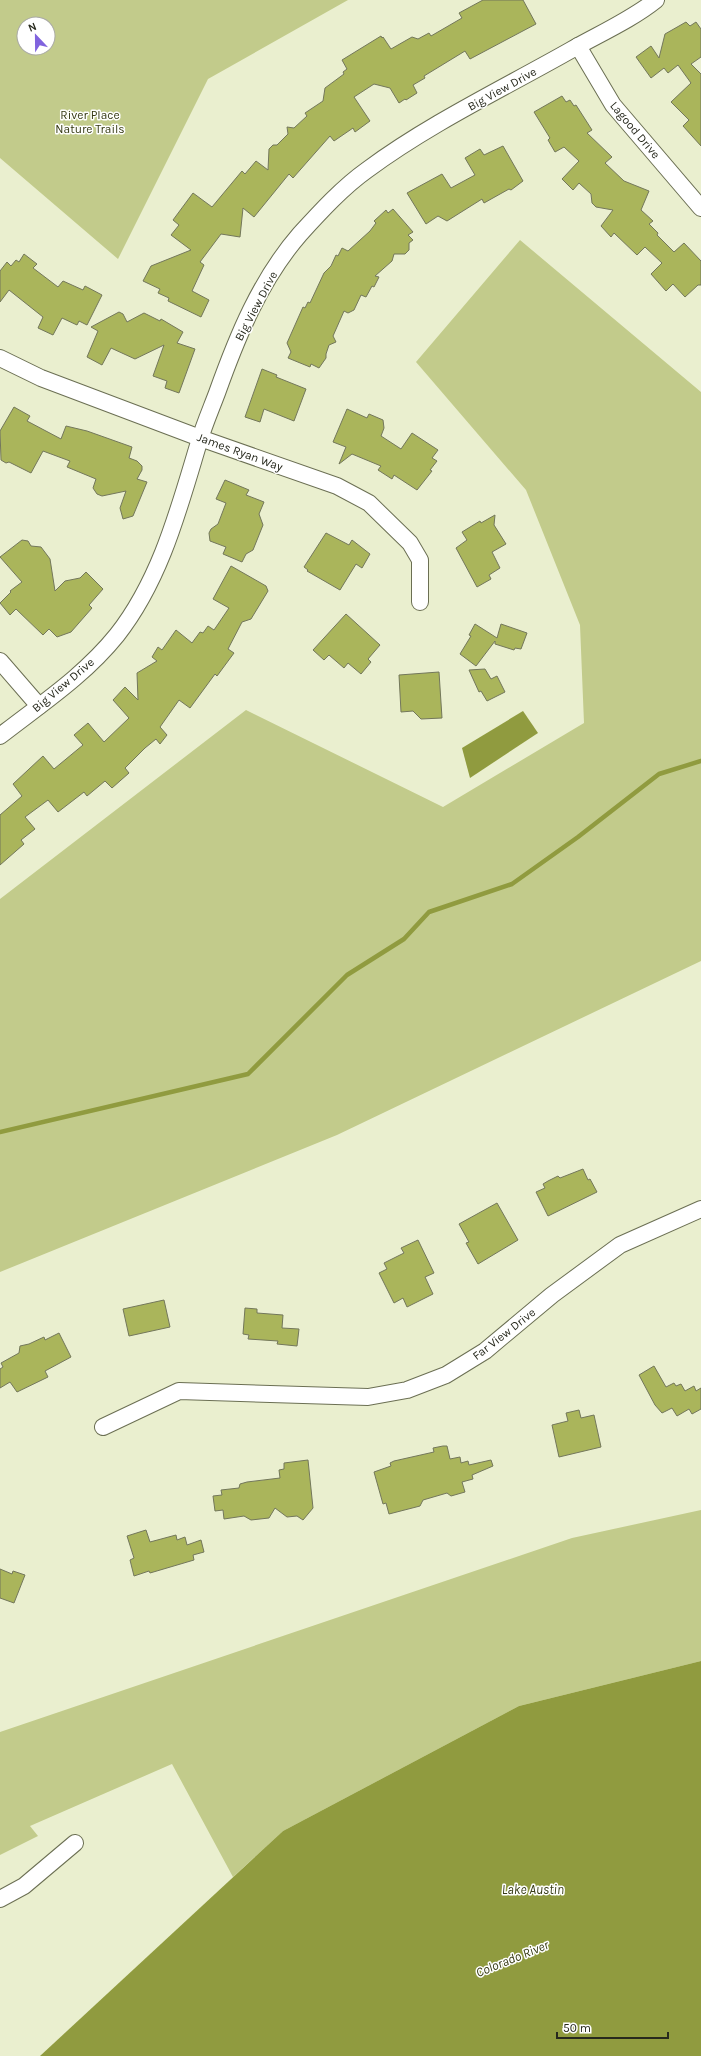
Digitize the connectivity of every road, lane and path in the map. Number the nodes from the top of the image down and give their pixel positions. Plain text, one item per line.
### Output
1 (656, 0) edge
2 (578, 46) junction
3 (701, 208) edge
4 (0, 358) edge
5 (200, 438) junction
6 (420, 602) dead end
7 (0, 661) edge
8 (39, 706) junction
9 (0, 736) edge
10 (701, 1209) edge
11 (103, 1427) dead end
12 (75, 1843) dead end
13 (0, 1899) edge

1 - 2 street, Big View Drive
2 - 3 street, Lagood Drive
2 - 5 street, Big View Drive
4 - 5 street, James Ryan Way
5 - 6 street, James Ryan Way
5 - 8 street, Big View Drive
7 - 8 street
8 - 9 street, Big View Drive
10 - 11 street, Far View Drive
12 - 13 street

